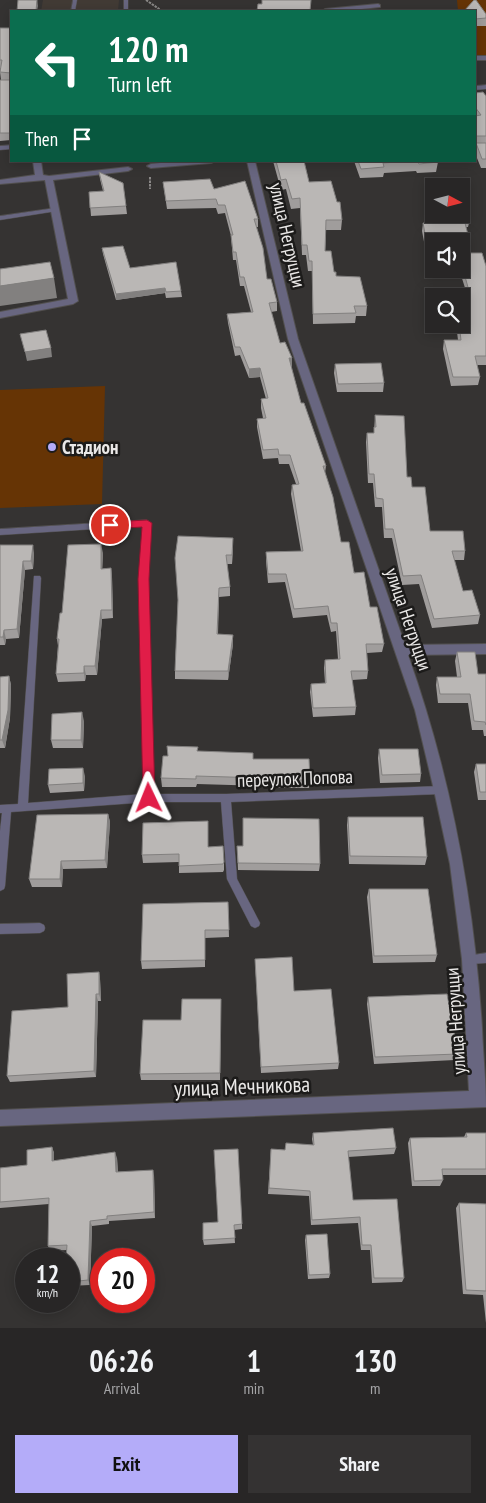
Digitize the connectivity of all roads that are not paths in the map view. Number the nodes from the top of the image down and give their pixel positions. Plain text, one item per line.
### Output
1 (378, 6) dead end
2 (336, 10) edge
3 (38, 162) edge
4 (199, 162) edge
5 (251, 162) edge
6 (151, 166) dead end
7 (128, 168) dead end
8 (44, 177) junction
9 (0, 182) edge
10 (55, 210) junction
11 (0, 218) edge
12 (0, 315) edge
13 (0, 532) edge
14 (37, 578) dead end
15 (486, 649) edge
16 (400, 650) junction
17 (441, 790) junction
18 (149, 798) junction
19 (226, 798) junction
20 (22, 808) junction
21 (4, 809) edge
22 (0, 886) edge
23 (255, 923) dead end
24 (40, 928) dead end
25 (0, 929) edge
26 (486, 958) edge
27 (470, 959) junction
28 (482, 1100) edge
29 (0, 1118) edge

1 - 2 street
3 - 8 street
4 - 6 street
5 - 16 street, улица Негруцци
7 - 8 street
8 - 9 street
8 - 10 street
10 - 11 lane
10 - 12 street
13 - 18 lane
14 - 20 lane
15 - 16 street
16 - 17 street, улица Негруцци
17 - 19 lane, переулок Попова
17 - 27 street, улица Негруцци
18 - 19 lane, переулок Попова
18 - 20 lane, переулок Попова
19 - 23 lane
20 - 21 lane, переулок Попова
21 - 22 lane
24 - 25 lane
26 - 27 lane
27 - 28 street, улица Негруцци
28 - 29 street, улица Мечникова

